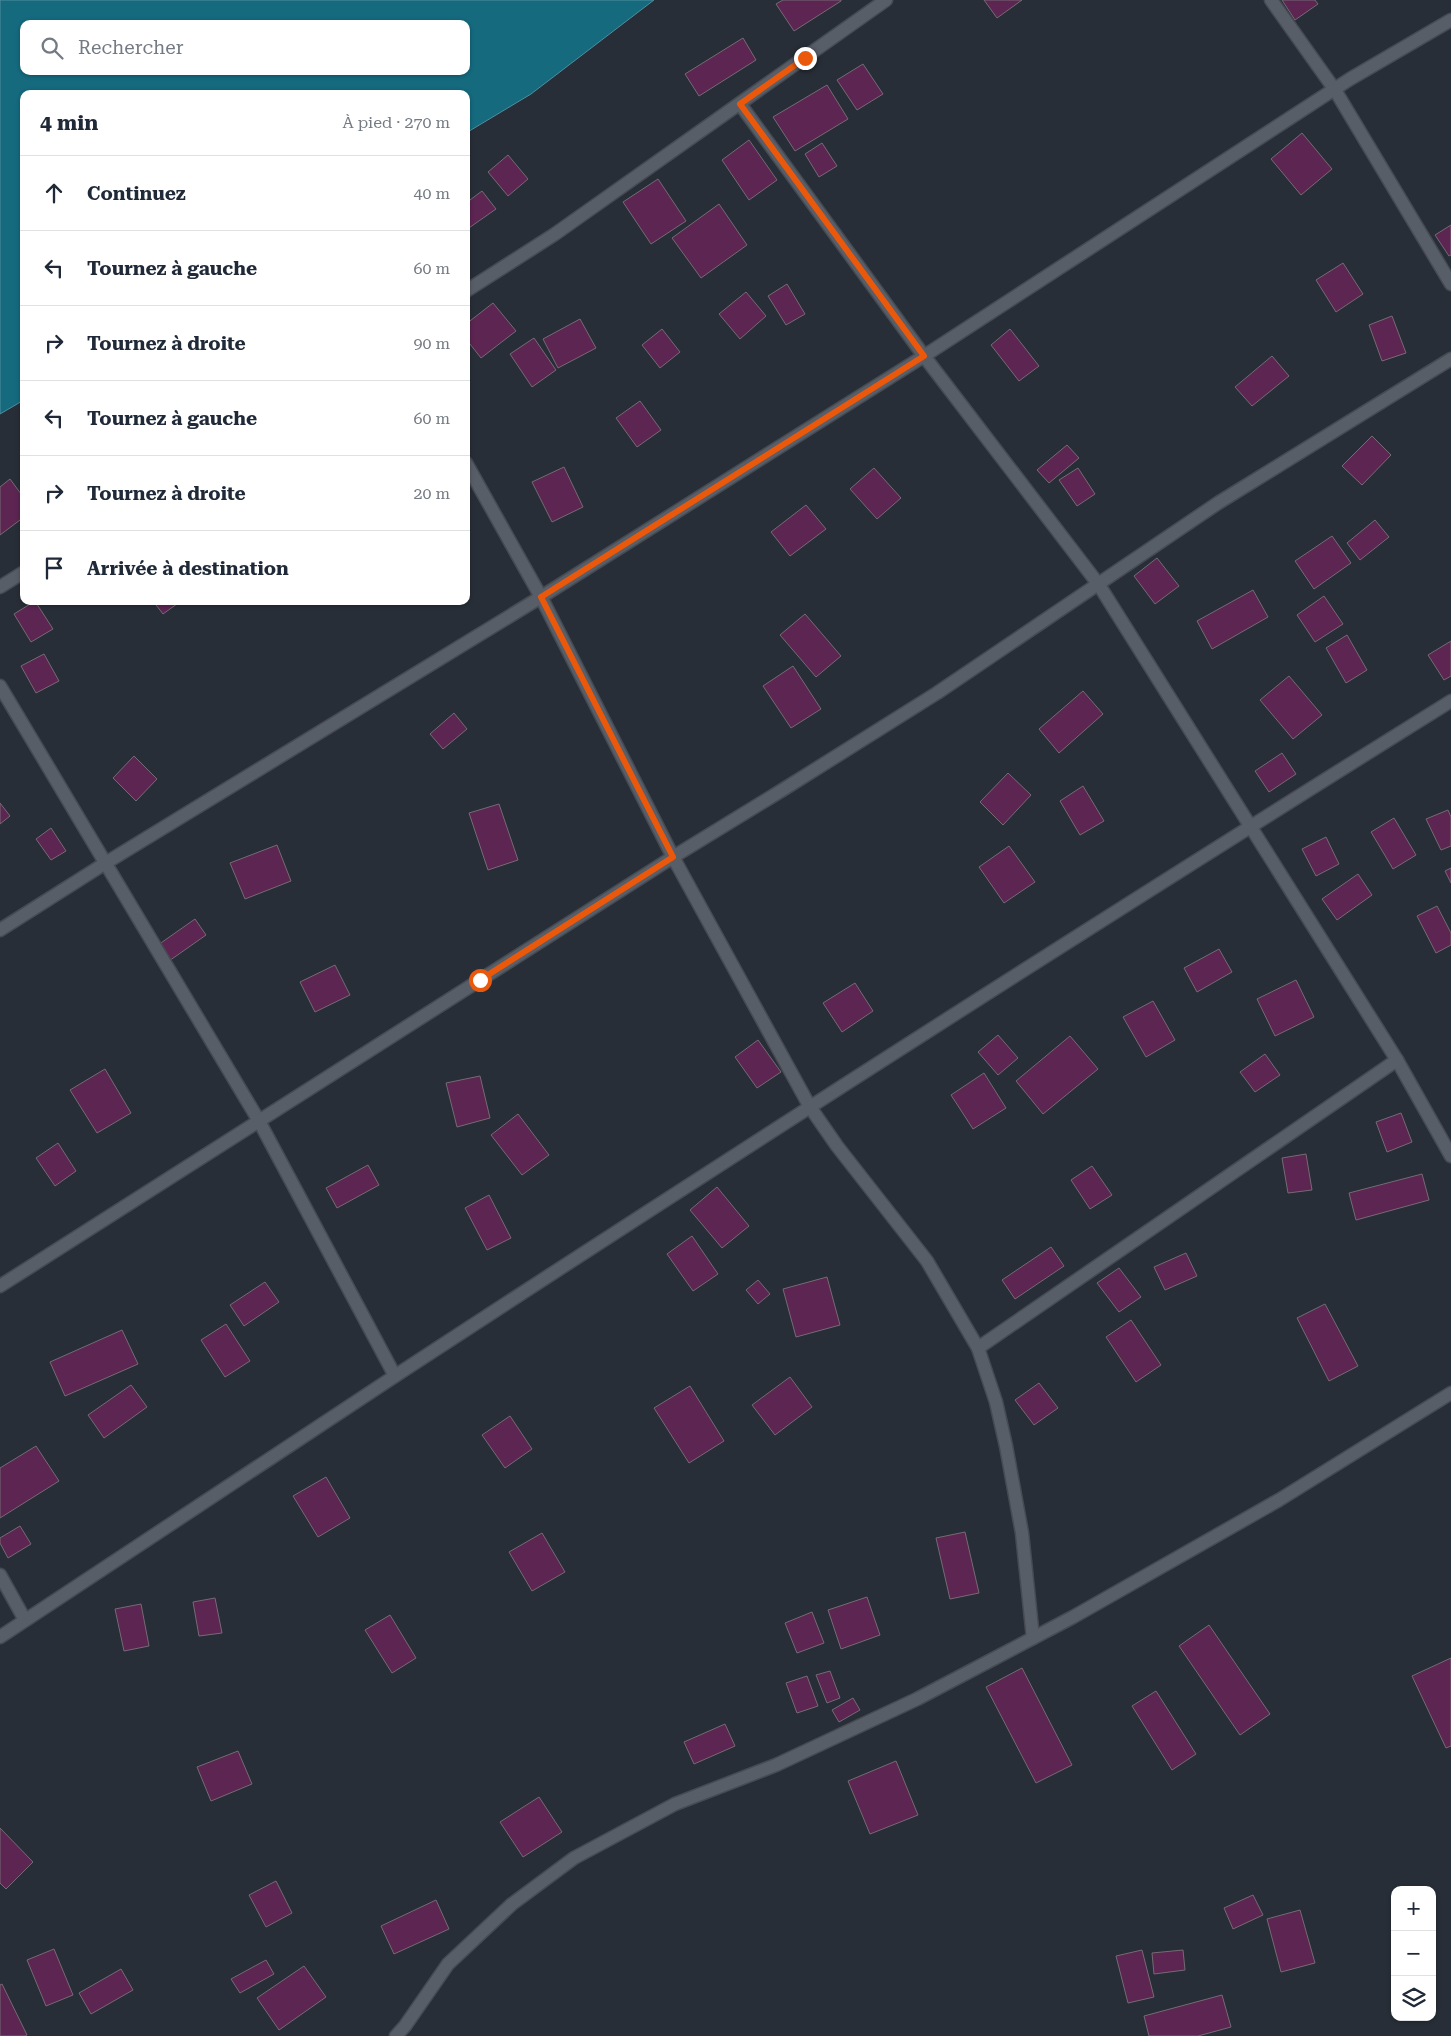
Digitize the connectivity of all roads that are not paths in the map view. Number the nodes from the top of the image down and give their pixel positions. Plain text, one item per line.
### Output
1 (886, 0) edge
2 (1271, 0) edge
3 (1451, 20) edge
4 (1335, 90) junction
5 (740, 104) junction
6 (1451, 284) edge
7 (470, 288) edge
8 (924, 356) junction
9 (1451, 359) edge
10 (470, 470) edge
11 (20, 574) edge
12 (1099, 585) junction
13 (0, 587) edge
14 (541, 597) junction
15 (0, 686) edge
16 (1451, 701) edge
17 (1251, 826) junction
18 (673, 857) junction
19 (104, 864) junction
20 (0, 930) edge
21 (1397, 1060) junction
22 (810, 1107) junction
23 (259, 1121) junction
24 (1451, 1156) edge
25 (0, 1286) edge
26 (978, 1348) junction
27 (395, 1376) junction
28 (1451, 1393) edge
29 (0, 1575) edge
30 (25, 1620) junction
31 (0, 1637) edge
32 (1033, 1638) junction
33 (396, 2036) edge

1 - 5 street
2 - 4 street
3 - 4 street
4 - 6 street
4 - 8 street
5 - 7 street
5 - 8 street
8 - 12 street
8 - 14 street
9 - 12 street
10 - 14 street
11 - 13 street
12 - 17 street
12 - 18 street
14 - 18 street
14 - 19 street
15 - 19 street
16 - 17 street
17 - 21 street
17 - 22 street
18 - 22 street
18 - 23 street
19 - 20 street
19 - 23 street
21 - 24 street
21 - 26 street
22 - 26 street
22 - 27 street
23 - 25 street
23 - 27 street
26 - 32 street
27 - 30 street
28 - 32 street
29 - 30 street
30 - 31 street
32 - 33 street

